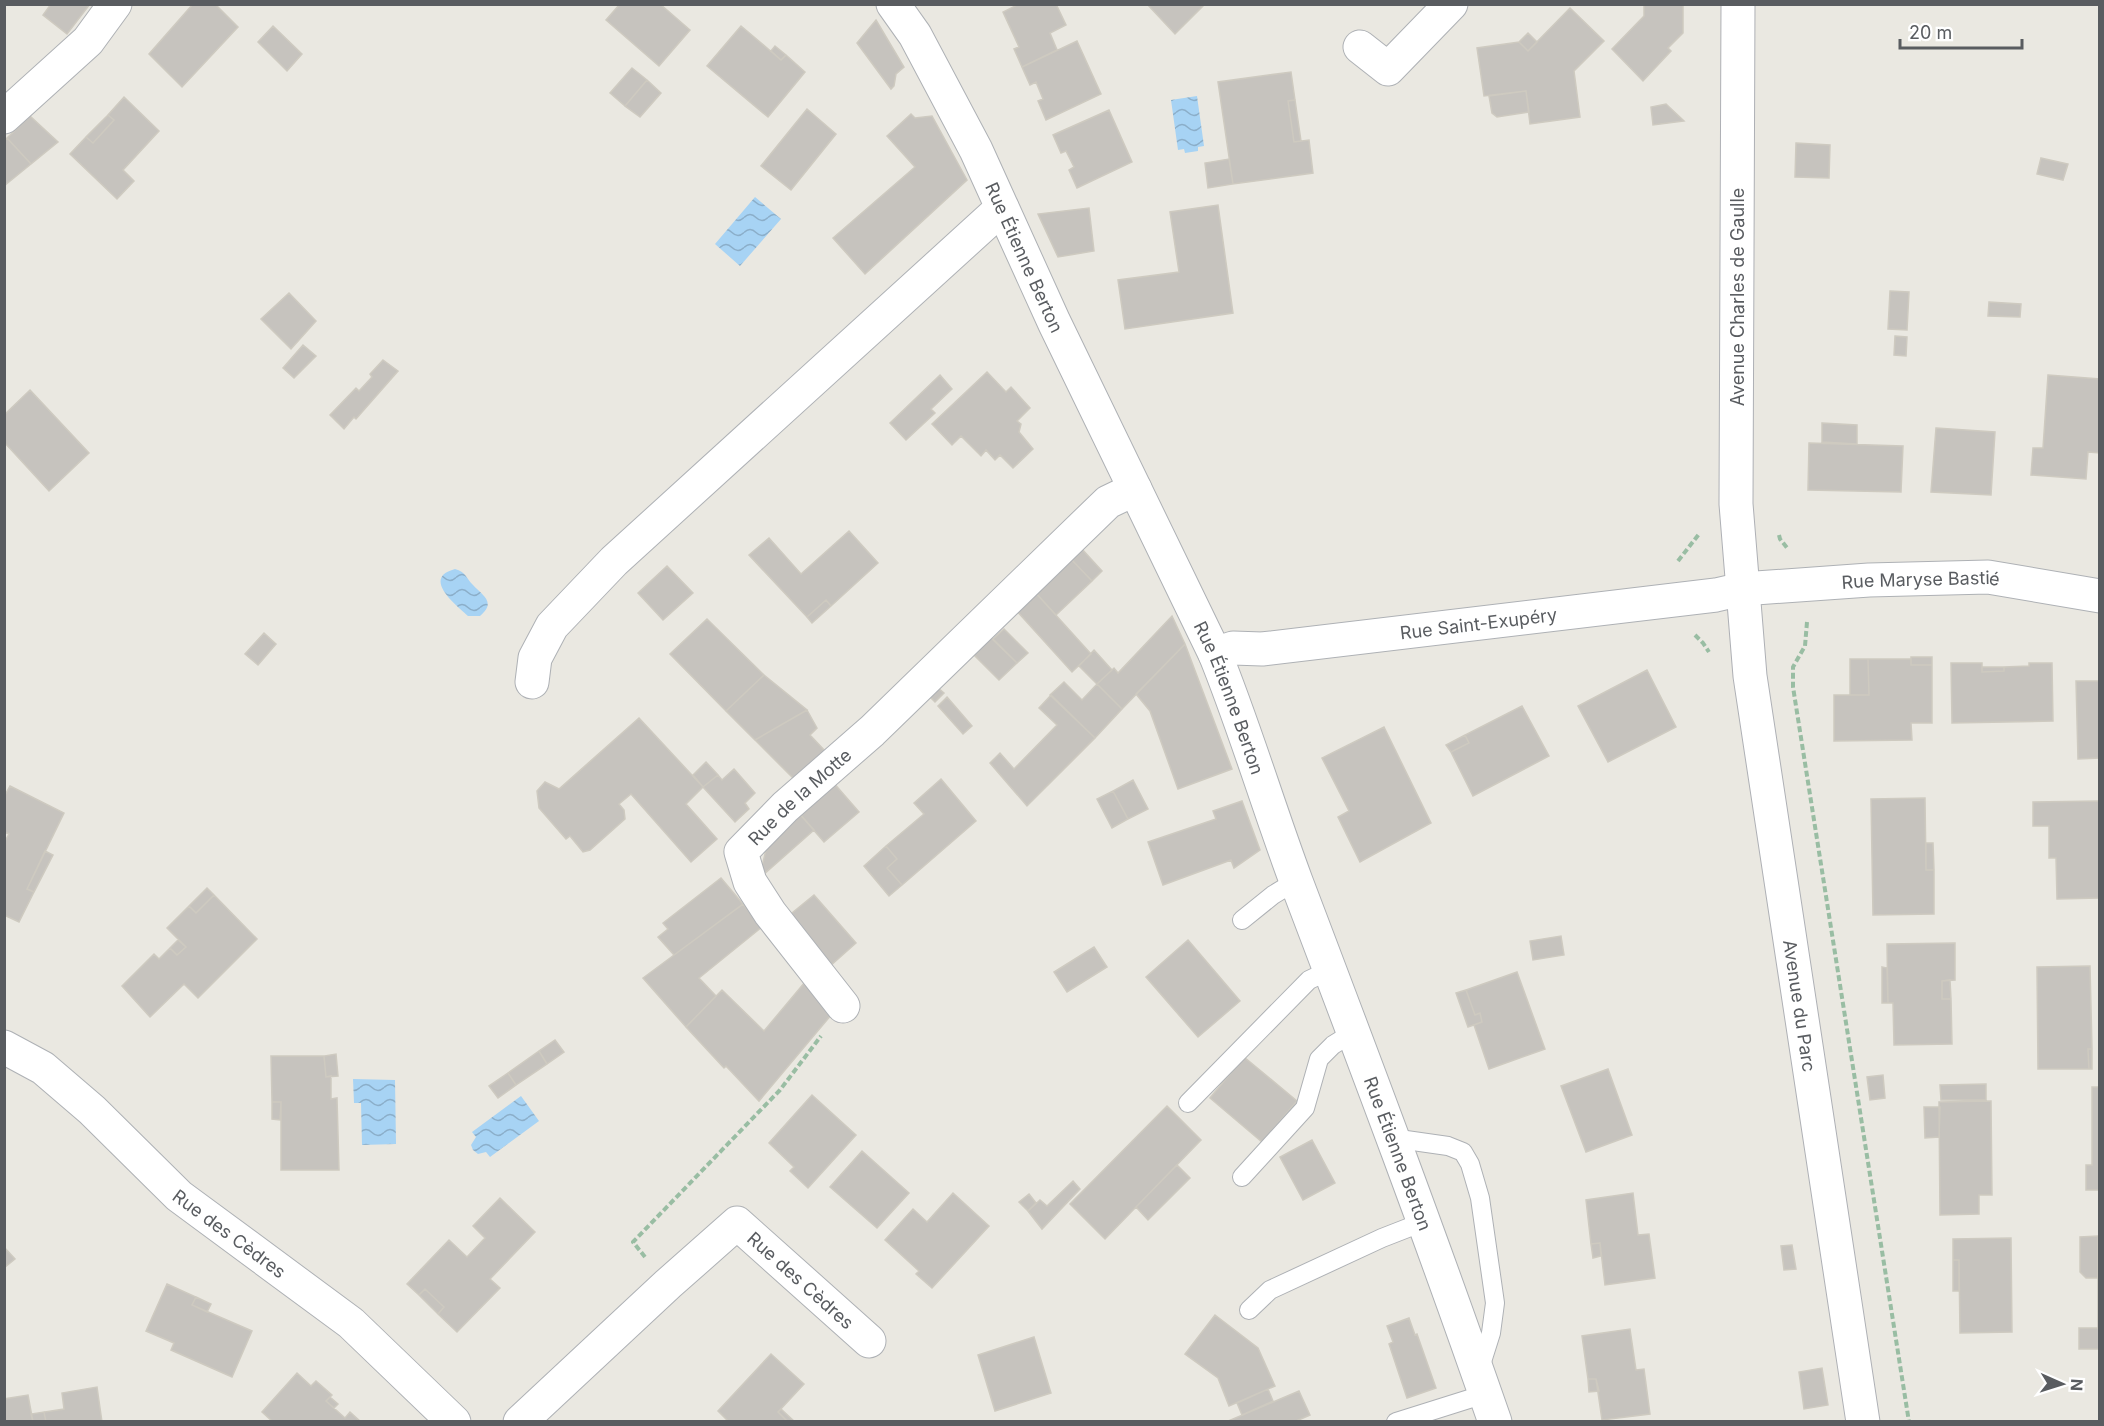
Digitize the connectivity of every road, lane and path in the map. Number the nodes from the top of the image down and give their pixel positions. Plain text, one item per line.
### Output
1 (115, 4) edge
2 (893, 4) edge
3 (1451, 4) edge
4 (1738, 4) edge
5 (1360, 47) dead end
6 (4, 117) edge
7 (1002, 208) junction
8 (1135, 489) junction
9 (1742, 589) junction
10 (2100, 596) edge
11 (1215, 654) junction
12 (1793, 667) dead end
13 (532, 682) dead end
14 (1296, 881) junction
15 (1242, 920) dead end
16 (1330, 970) junction
17 (843, 1006) joint
18 (1354, 1032) junction
19 (4, 1047) edge
20 (1188, 1103) dead end
21 (1392, 1138) junction
22 (1242, 1178) dead end
23 (1423, 1221) junction
24 (668, 1284) junction
25 (1249, 1310) dead end
26 (869, 1341) dead end
27 (1486, 1397) edge
28 (454, 1422) edge
29 (520, 1422) edge
30 (1396, 1422) edge
31 (1863, 1422) edge
32 (1909, 1422) edge

1 - 6 street
2 - 7 street, Rue Étienne Berton
3 - 5 street
4 - 9 street, Avenue Charles de Gaulle
7 - 8 street, Rue Étienne Berton
7 - 13 street
8 - 11 street, Rue Étienne Berton
8 - 17 street, Rue de la Motte
9 - 10 street, Rue Maryse Bastié
9 - 11 street, Rue Saint-Exupéry
9 - 31 street, Avenue du Parc
11 - 14 street, Rue Étienne Berton
12 - 32 path
14 - 15 lane
14 - 16 street, Rue Étienne Berton
16 - 18 street, Rue Étienne Berton
16 - 20 lane
17 - 24 path
18 - 21 street, Rue Étienne Berton
18 - 22 lane
19 - 28 street, Rue des Cèdres
21 - 23 street, Rue Étienne Berton
21 - 27 lane
23 - 25 lane
23 - 27 street, Rue Étienne Berton
24 - 26 street, Rue des Cèdres
24 - 29 street, Rue des Cèdres
27 - 30 lane

